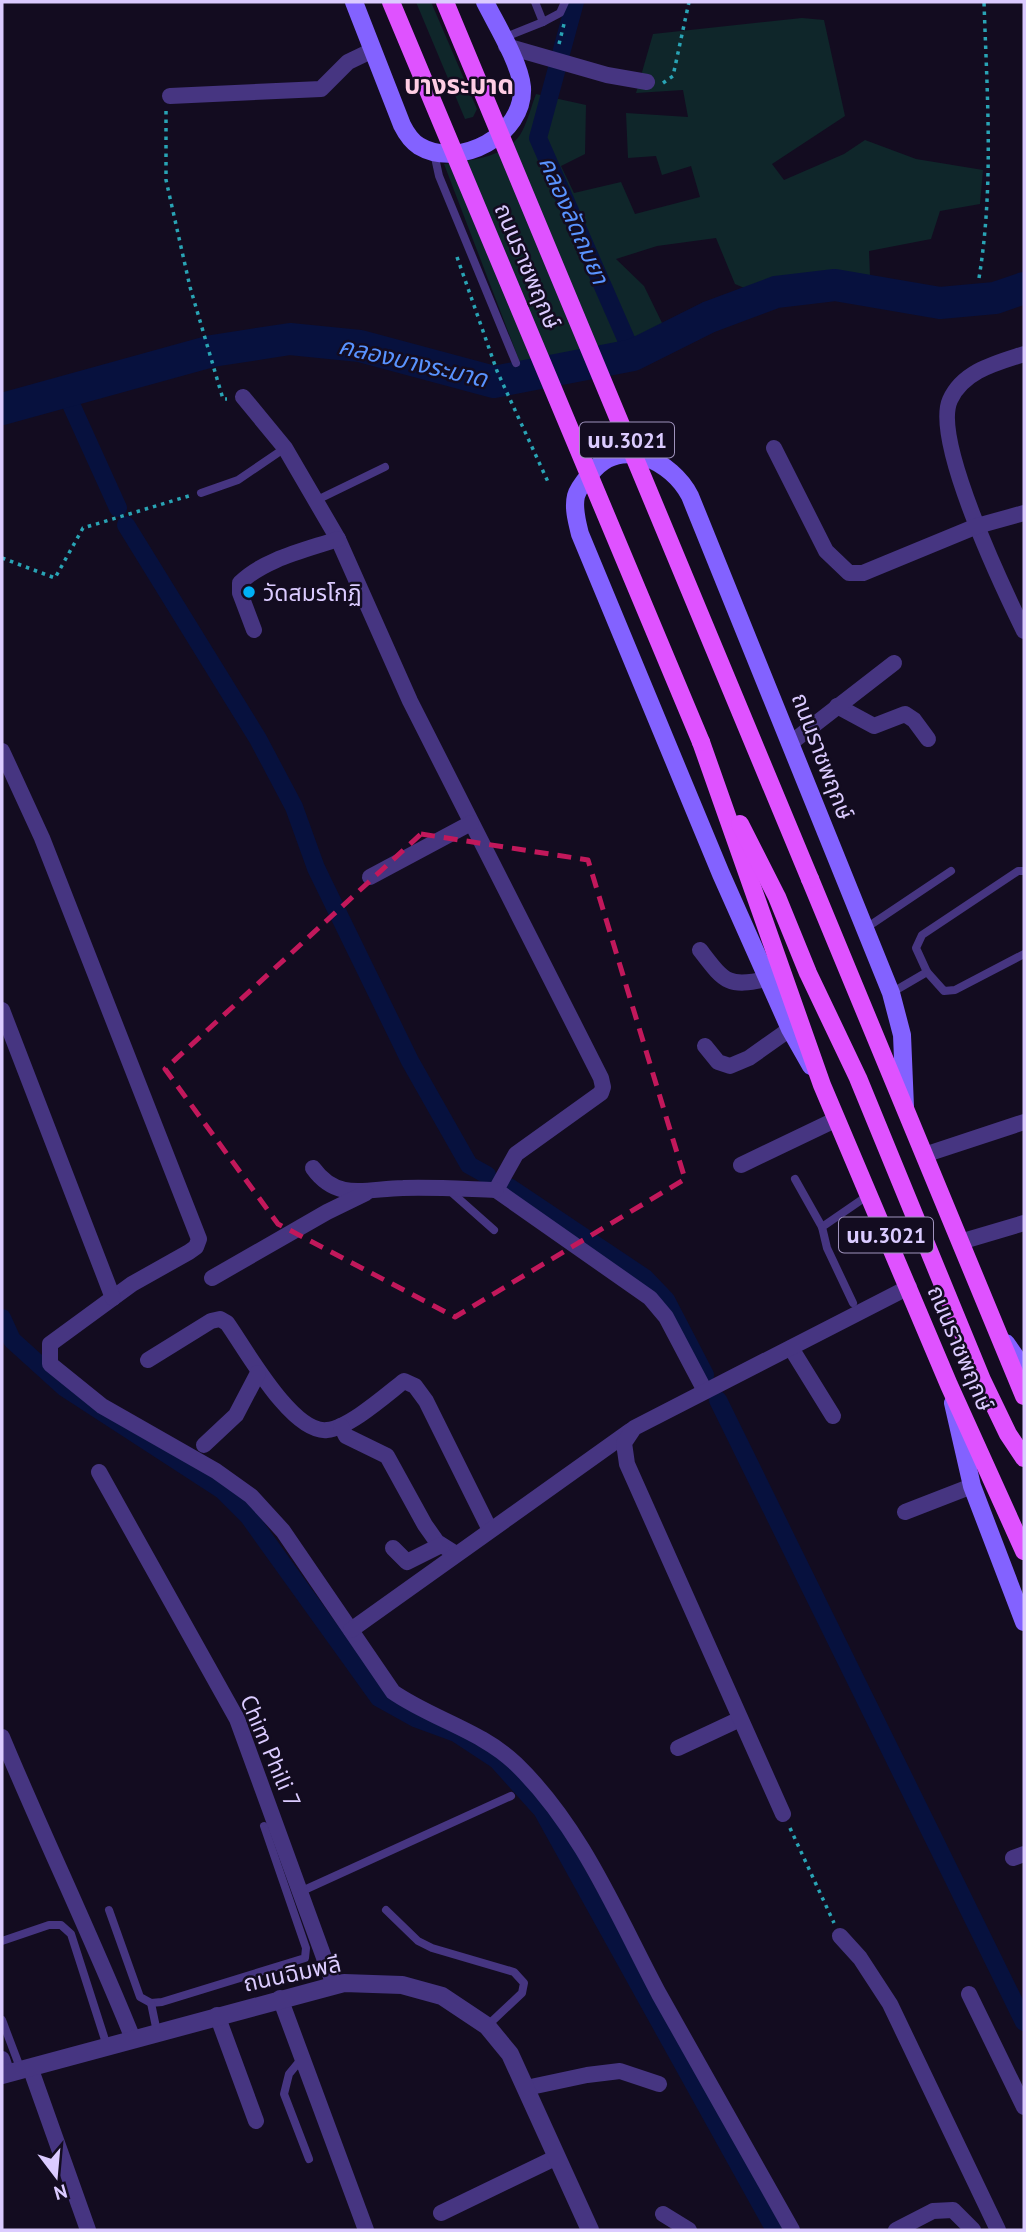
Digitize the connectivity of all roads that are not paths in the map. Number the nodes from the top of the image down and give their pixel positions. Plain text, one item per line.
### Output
1 (354, 2) edge
2 (391, 2) edge
3 (444, 2) edge
4 (485, 2) edge
5 (535, 2) edge
6 (565, 2) edge
7 (543, 22) junction
8 (504, 42) junction
9 (373, 50) junction
10 (647, 82) road end
11 (170, 96) road end
12 (434, 150) junction
13 (1024, 354) edge
14 (516, 363) dead end
15 (243, 397) road end
16 (285, 448) junction
17 (774, 448) dead end
18 (385, 467) dead end
19 (201, 493) road end
20 (317, 500) junction
21 (1024, 514) edge
22 (977, 526) junction
23 (338, 539) junction
24 (254, 630) dead end
25 (1024, 631) edge
26 (894, 663) dead end
27 (837, 706) junction
28 (928, 739) dead end
29 (792, 742) junction
30 (2, 751) edge
31 (711, 768) junction
32 (471, 823) junction
33 (951, 871) dead end
34 (1024, 871) edge
35 (370, 877) dead end
36 (866, 928) junction
37 (700, 950) dead end
38 (1024, 954) edge
39 (926, 972) junction
40 (767, 979) junction
41 (891, 993) junction
42 (2, 1010) edge
43 (790, 1029) junction
44 (705, 1046) dead end
45 (822, 1085) junction
46 (905, 1111) junction
47 (837, 1119) junction
48 (1024, 1122) edge
49 (924, 1155) junction
50 (741, 1165) dead end
51 (313, 1168) dead end
52 (795, 1179) dead end
53 (447, 1189) junction
54 (496, 1190) junction
55 (366, 1193) junction
56 (870, 1195) junction
57 (1024, 1223) edge
58 (822, 1227) junction
59 (495, 1230) dead end
60 (960, 1242) junction
61 (212, 1278) dead end
62 (909, 1287) junction
63 (113, 1297) junction
64 (853, 1303) dead end
65 (994, 1326) junction
66 (791, 1348) junction
67 (148, 1360) dead end
68 (1024, 1369) edge
69 (258, 1373) junction
70 (949, 1385) junction
71 (705, 1391) junction
72 (1024, 1396) edge
73 (833, 1416) dead end
74 (341, 1426) junction
75 (635, 1428) junction
76 (204, 1445) dead end
77 (1024, 1458) edge
78 (99, 1472) dead end
79 (972, 1486) junction
80 (905, 1512) dead end
81 (490, 1530) junction
82 (442, 1545) junction
83 (393, 1548) dead end
84 (1024, 1551) edge
85 (456, 1554) junction
86 (1024, 1622) edge
87 (351, 1630) junction
88 (740, 1719) junction
89 (2, 1737) edge
90 (678, 1748) dead end
91 (511, 1796) dead end
92 (783, 1814) road end
93 (264, 1826) dead end
94 (302, 1891) junction
95 (109, 1910) dead end
96 (386, 1910) dead end
97 (841, 1936) road end
98 (2, 1941) edge
99 (334, 1986) junction
100 (968, 1994) dead end
101 (280, 1998) junction
102 (150, 2003) junction
103 (217, 2015) junction
104 (2, 2020) edge
105 (487, 2026) junction
106 (158, 2032) junction
107 (133, 2039) junction
108 (107, 2047) junction
109 (303, 2057) junction
110 (12, 2069) edge
111 (659, 2084) dead end
112 (526, 2088) junction
113 (1024, 2106) edge
114 (256, 2121) dead end
115 (557, 2157) junction
116 (309, 2159) dead end
117 (441, 2213) dead end
118 (663, 2214) dead end
119 (88, 2230) edge
120 (366, 2230) edge
121 (590, 2230) edge
122 (689, 2230) edge
123 (792, 2230) edge
124 (896, 2230) edge
125 (973, 2230) edge
126 (998, 2230) edge

1 - 9 main road
2 - 31 main road, ถนนราชพฤกษ์ / นบ.3021, bridge
3 - 46 main road, ถนนราชพฤกษ์ / นบ.3021, bridge
4 - 8 main road
5 - 7 lane
6 - 7 lane
7 - 8 lane
8 - 10 street
8 - 12 main road
9 - 11 street
9 - 12 main road
12 - 14 lane
13 - 22 street
15 - 16 street
16 - 19 lane
16 - 20 street
17 - 22 street
18 - 20 lane
20 - 23 street
21 - 22 street
22 - 25 street
23 - 24 street
23 - 32 street
26 - 27 street
27 - 28 street
27 - 29 street
29 - 36 main road, ถนนราชพฤกษ์
29 - 40 main road, ถนนราชพฤกษ์
30 - 63 street
31 - 45 main road, ถนนราชพฤกษ์ / นบ.3021
31 - 77 main road
32 - 35 street
32 - 54 street
33 - 36 lane
34 - 39 lane
36 - 41 main road, ถนนราชพฤกษ์
37 - 40 street
38 - 39 lane
39 - 41 lane
40 - 43 main road, ถนนราชพฤกษ์
41 - 46 main road, ถนนราชพฤกษ์
42 - 63 street
43 - 44 street
43 - 45 main road, ถนนราชพฤกษ์
45 - 47 main road, ถนนราชพฤกษ์ / นบ.3021
46 - 49 main road, ถนนราชพฤกษ์ / นบ.3021
47 - 50 street
47 - 56 main road, ถนนราชพฤกษ์ / นบ.3021
48 - 49 street
49 - 60 main road, ถนนราชพฤกษ์ / นบ.3021
51 - 55 street
52 - 58 lane
53 - 54 street
53 - 55 street
53 - 59 lane
54 - 71 street
55 - 61 street
56 - 58 lane
56 - 62 main road, ถนนราชพฤกษ์ / นบ.3021
57 - 60 street
58 - 64 lane
60 - 65 main road, ถนนราชพฤกษ์ / นบ.3021
62 - 66 street
62 - 70 main road, ถนนราชพฤกษ์ / นบ.3021
63 - 87 street
65 - 68 main road
65 - 72 main road, ถนนราชพฤกษ์ / นบ.3021
66 - 71 street
66 - 73 street
67 - 69 street
69 - 74 street
69 - 76 street
70 - 79 main road
70 - 84 main road, ถนนราชพฤกษ์ / นบ.3021
71 - 75 street
74 - 81 street
74 - 82 street
75 - 81 street
75 - 88 street
78 - 94 street, Chim Phili 7
79 - 80 street
79 - 86 main road
81 - 85 street
82 - 83 street
82 - 85 street
85 - 87 street
87 - 123 street
88 - 90 street
88 - 92 street
89 - 107 street
91 - 94 lane
93 - 102 lane
94 - 99 street, Chim Phili 7
95 - 102 lane
96 - 105 lane
97 - 126 street
98 - 108 lane
99 - 101 street, ถนนฉิมพลี
99 - 105 street, ถนนฉิมพลี
100 - 113 street
101 - 103 street, ถนนฉิมพลี
101 - 109 street
102 - 106 lane
103 - 106 street, ถนนฉิมพลี
103 - 114 street
104 - 110 lane
105 - 112 street, ถนนฉิมพลี
106 - 107 street, ถนนฉิมพลี
107 - 108 street, ถนนฉิมพลี
108 - 110 street, ถนนฉิมพลี
109 - 116 lane
109 - 120 street
110 - 119 street
111 - 112 street
112 - 115 street, ถนนฉิมพลี
115 - 117 street
115 - 121 street, ถนนฉิมพลี
118 - 122 street
124 - 125 street

